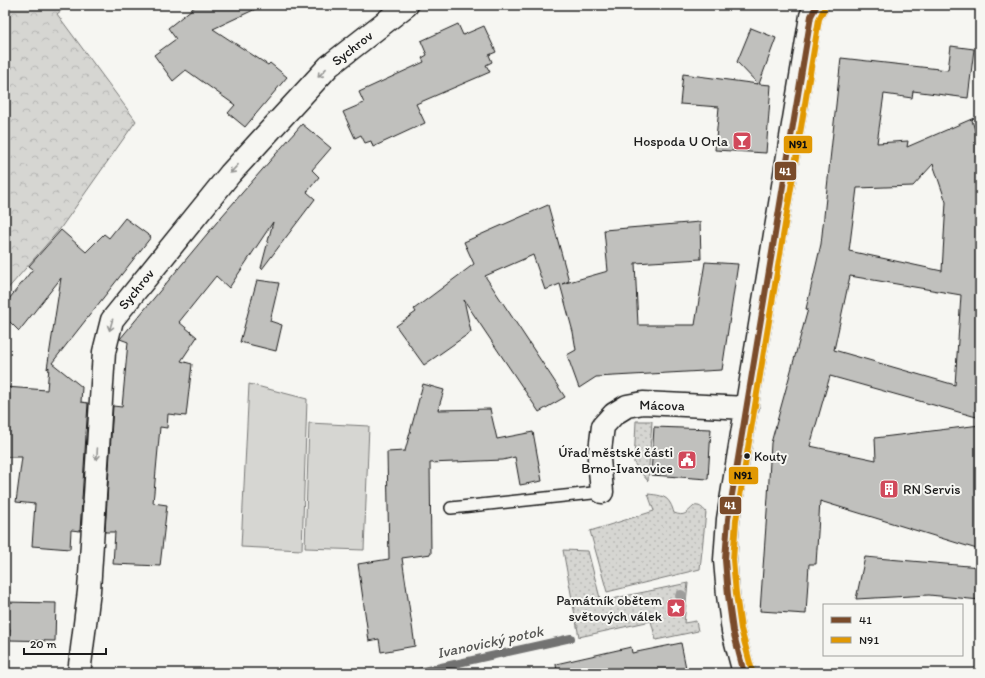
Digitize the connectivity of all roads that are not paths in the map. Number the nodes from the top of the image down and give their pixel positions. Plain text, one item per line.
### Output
1 (407, 5) edge
2 (817, 5) edge
3 (747, 408) junction
4 (602, 492) joint
5 (451, 508) dead end
6 (79, 673) edge
7 (744, 673) edge

1 -> 6 street, Sychrov
2 - 3 street
3 - 4 street, Mácova
3 - 7 street
4 - 5 lane

